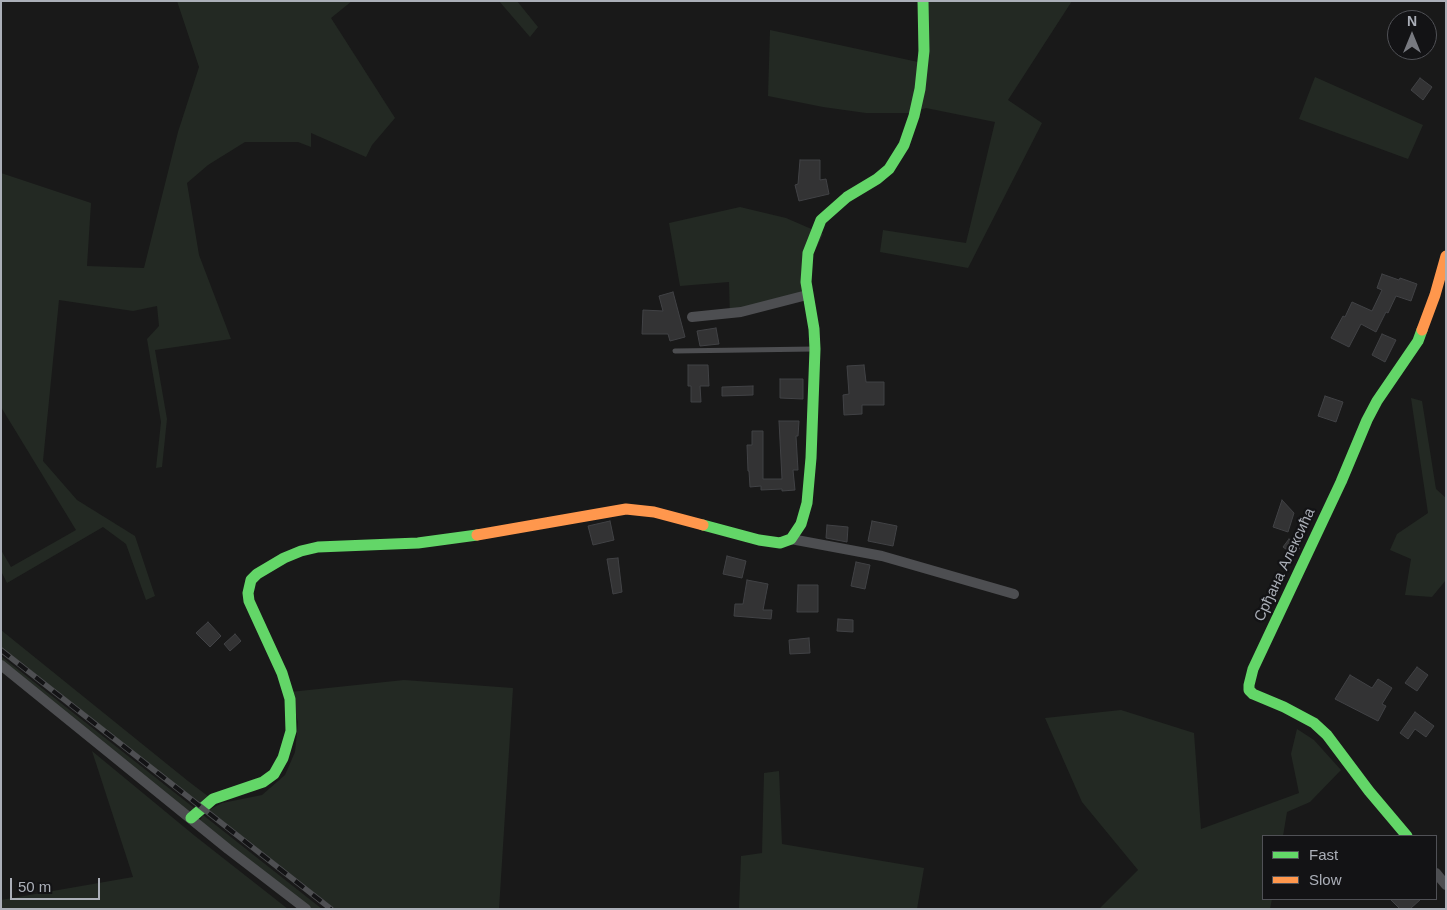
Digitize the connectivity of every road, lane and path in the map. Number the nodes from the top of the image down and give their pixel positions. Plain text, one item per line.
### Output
1 (923, 1) edge
2 (1446, 256) edge
3 (808, 295) junction
4 (692, 318) dead end
5 (815, 349) junction
6 (675, 350) dead end
7 (791, 539) junction
8 (1014, 594) dead end
9 (1, 665) edge
10 (191, 818) junction
11 (1406, 835) edge
12 (1437, 873) edge
13 (1446, 885) edge
14 (306, 909) edge

1 - 3 street
2 - 11 street, Срђана Алексића
3 - 4 street
3 - 5 street
5 - 6 lane
5 - 7 street
7 - 8 street
7 - 10 street
9 - 10 street
10 - 14 street
12 - 13 street

